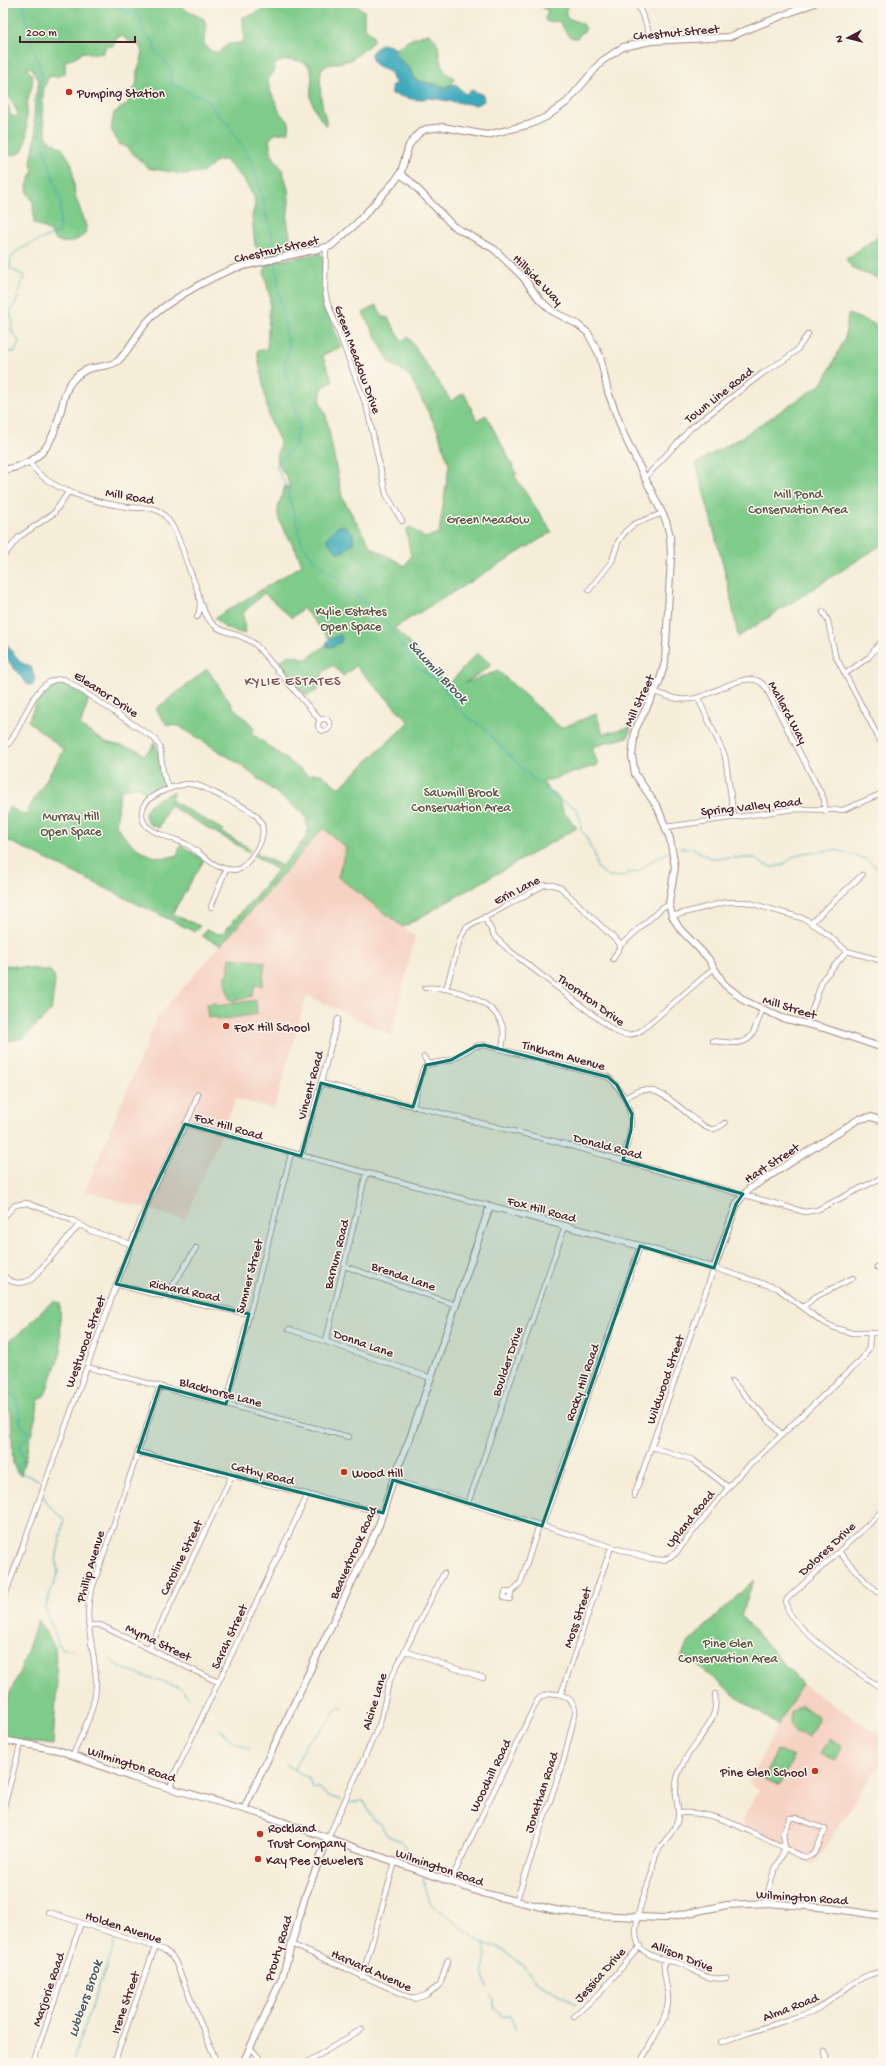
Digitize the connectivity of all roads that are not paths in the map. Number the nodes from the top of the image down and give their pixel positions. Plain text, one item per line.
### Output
1 (637, 3) edge
2 (814, 3) edge
3 (879, 3) edge
4 (883, 5) edge
5 (651, 41) junction
6 (400, 174) junction
7 (326, 248) junction
8 (808, 334) dead end
9 (30, 463) junction
10 (642, 469) joint
11 (3, 470) edge
12 (646, 477) junction
13 (69, 491) junction
14 (663, 513) junction
15 (402, 521) dead end
16 (5, 554) dead end
17 (589, 590) dead end
18 (201, 603) junction
19 (823, 612) dead end
20 (197, 617) dead end
21 (883, 639) edge
22 (844, 674) junction
23 (655, 692) junction
24 (698, 698) junction
25 (320, 720) dead end
26 (883, 746) edge
27 (3, 749) edge
28 (170, 789) junction
29 (883, 793) edge
30 (825, 811) junction
31 (734, 817) junction
32 (666, 827) junction
33 (226, 869) junction
34 (862, 875) dead end
35 (669, 906) junction
36 (211, 907) dead end
37 (672, 916) junction
38 (484, 917) junction
39 (812, 922) junction
40 (621, 945) junction
41 (847, 951) junction
42 (613, 959) dead end
43 (883, 961) edge
44 (714, 969) junction
45 (425, 988) dead end
46 (446, 989) junction
47 (762, 1010) junction
48 (338, 1020) dead end
49 (807, 1024) junction
50 (713, 1041) dead end
51 (883, 1048) edge
52 (502, 1049) junction
53 (424, 1057) dead end
54 (428, 1064) junction
55 (321, 1083) junction
56 (198, 1094) dead end
57 (625, 1098) junction
58 (413, 1107) junction
59 (883, 1121) edge
60 (725, 1123) dead end
61 (185, 1124) junction
62 (291, 1154) junction
63 (301, 1156) junction
64 (623, 1160) junction
65 (366, 1173) junction
66 (883, 1177) edge
67 (743, 1194) junction
68 (490, 1206) junction
69 (3, 1218) edge
70 (79, 1225) junction
71 (565, 1226) junction
72 (131, 1244) junction
73 (640, 1246) junction
74 (196, 1248) dead end
75 (883, 1263) edge
76 (344, 1266) junction
77 (877, 1267) dead end
78 (714, 1268) junction
79 (3, 1275) edge
80 (854, 1278) dead end
81 (116, 1284) junction
82 (170, 1298) junction
83 (456, 1305) junction
84 (803, 1307) junction
85 (249, 1314) junction
86 (289, 1329) dead end
87 (883, 1333) edge
88 (870, 1334) junction
89 (326, 1341) junction
90 (87, 1367) junction
91 (431, 1378) junction
92 (732, 1381) dead end
93 (160, 1386) junction
94 (226, 1404) junction
95 (782, 1434) junction
96 (349, 1437) dead end
97 (652, 1447) junction
98 (138, 1452) junction
99 (232, 1475) junction
100 (393, 1480) junction
101 (728, 1487) junction
102 (308, 1494) junction
103 (634, 1496) dead end
104 (468, 1503) junction
105 (883, 1508) edge
106 (383, 1513) junction
107 (541, 1526) junction
108 (611, 1547) junction
109 (839, 1552) junction
110 (444, 1573) dead end
111 (511, 1593) dead end
112 (883, 1596) edge
113 (3, 1601) edge
114 (88, 1625) junction
115 (149, 1649) junction
116 (405, 1651) junction
117 (483, 1678) dead end
118 (218, 1682) junction
119 (883, 1689) edge
120 (561, 1694) junction
121 (715, 1694) dead end
122 (3, 1740) edge
123 (21, 1743) junction
124 (73, 1755) junction
125 (170, 1788) junction
126 (244, 1809) junction
127 (3, 1810) edge
128 (678, 1813) junction
129 (328, 1838) junction
130 (785, 1848) junction
131 (396, 1862) junction
132 (450, 1882) junction
133 (516, 1902) junction
134 (765, 1903) junction
135 (48, 1912) dead end
136 (883, 1916) edge
137 (637, 1918) junction
138 (81, 1923) junction
139 (291, 1944) junction
140 (640, 1946) junction
141 (154, 1947) junction
142 (664, 1959) junction
143 (448, 1960) dead end
144 (883, 1971) edge
145 (362, 1977) junction
146 (726, 1978) dead end
147 (574, 2016) dead end
148 (362, 2029) dead end
149 (721, 2042) dead end
150 (251, 2049) junction
151 (825, 2052) dead end
152 (33, 2063) edge
153 (114, 2063) edge
154 (217, 2063) edge
155 (243, 2063) edge
156 (264, 2063) edge
157 (306, 2063) edge
158 (640, 2063) edge
159 (827, 2063) edge

1 - 5 street
2 - 5 street, Chestnut Street
3 - 4 street
5 - 6 street, Chestnut Street
6 - 7 street, Chestnut Street
6 - 10 street, Hillside Way
7 - 9 street, Chestnut Street
7 - 15 street, Green Meadow Drive
8 - 12 street, Town Line Road
9 - 11 street
9 - 13 street, Mill Road
10 - 12 street, Mill Street
12 - 14 street, Mill Street
13 - 16 street
13 - 18 street, Mill Road
14 - 17 street
14 - 23 street, Mill Street
18 - 20 street
18 - 25 street, Mill Road
19 - 22 street
21 - 22 street
22 - 26 street
23 - 24 street, Mallard Way
23 - 32 street, Mill Street
24 - 30 street, Mallard Way
24 - 31 street
27 - 28 street, Eleanor Drive
28 - 33 street
28 - 33 street
29 - 30 street, Spring Valley Road
30 - 31 street, Spring Valley Road
31 - 32 street, Spring Valley Road
32 - 35 street, Mill Street
33 - 36 street
34 - 39 street
35 - 37 street, Mill Street
35 - 40 street
37 - 39 street
37 - 44 street, Mill Street
38 - 40 street, Erin Lane
38 - 44 street, Thornton Drive
38 - 46 street, Erin Lane
39 - 41 street
40 - 42 street
41 - 43 street
41 - 49 street
44 - 47 street, Mill Street
45 - 46 street
46 - 52 street
47 - 49 street, Mill Street
47 - 50 street
48 - 55 street, Vincent Road
49 - 51 street, Mill Street
52 - 54 street, Tinkham Avenue
52 - 57 street, Tinkham Avenue
53 - 54 street
54 - 58 street
55 - 58 street, Donald Road
55 - 63 street, Vincent Road
56 - 61 street, Westwood Street
57 - 60 street
57 - 64 street, Tinkham Avenue
58 - 64 street, Donald Road
59 - 67 street, Hart Street
61 - 62 street, Fox Hill Road
61 - 72 street, Westwood Street
62 - 63 street, Fox Hill Road
62 - 85 street, Sumner Street
63 - 65 street, Fox Hill Road
64 - 67 street, Donald Road
65 - 68 street, Fox Hill Road
65 - 76 street, Barnum Road
66 - 67 street, Donald Road
67 - 78 street, Hart Street
68 - 71 street, Fox Hill Road
68 - 83 street, Beaverbrook Road
69 - 70 street
70 - 72 street
70 - 79 street
71 - 73 street, Fox Hill Road
71 - 104 street, Boulder Drive
72 - 81 street, Westwood Street
73 - 78 street, Fox Hill Road
73 - 107 street, Rocky Hill Road
74 - 82 street
75 - 77 street
76 - 83 street, Brenda Lane
76 - 89 street, Barnum Road
78 - 84 street, Fox Hill Road
78 - 97 street, Wildwood Street
80 - 84 street
81 - 82 street, Richard Road
81 - 90 street, Westwood Street
82 - 85 street, Richard Road
83 - 91 street, Beaverbrook Road
84 - 88 street, Fox Hill Road
85 - 94 street, Sumner Street
86 - 89 street, Donna Lane
87 - 88 street, Fox Hill Road
88 - 95 street, Upland Road
89 - 91 street, Donna Lane
90 - 93 street, Blackhorse Lane
90 - 113 street, Westwood Street
91 - 100 street, Beaverbrook Road
92 - 95 street
93 - 94 street, Blackhorse Lane
93 - 98 street, Phillip Avenue
94 - 96 street, Blackhorse Lane
95 - 101 street, Upland Road
97 - 101 street
97 - 103 street, Wildwood Street
98 - 99 street, Cathy Road
98 - 114 street, Phillip Avenue
99 - 102 street, Cathy Road
99 - 115 street, Caroline Street
100 - 104 street, Upland Road
100 - 106 street, Beaverbrook Road
101 - 108 street, Upland Road
102 - 106 street, Cathy Road
102 - 118 street, Sarah Street
104 - 107 street, Upland Road
105 - 109 street, Dolores Drive
106 - 126 street, Beaverbrook Road
107 - 108 street, Upland Road
107 - 111 street, Rocky Hill Road
108 - 120 street, Moss Street
109 - 112 street
109 - 119 street, Dolores Drive
110 - 116 street, Alcine Lane
114 - 115 street, Myrna Street
114 - 124 street, Phillip Avenue
115 - 118 street, Myrna Street
116 - 117 street
116 - 129 street, Alcine Lane
118 - 125 street, Sarah Street
120 - 132 street, Woodhill Road
120 - 133 street, Jonathan Road
121 - 128 street
122 - 123 street, Wilmington Road
123 - 124 street, Wilmington Road
123 - 127 street
124 - 125 street, Wilmington Road
125 - 126 street, Wilmington Road
126 - 129 street, Wilmington Road
128 - 130 street
128 - 137 street, Allison Drive
129 - 131 street, Wilmington Road
129 - 139 street, Prouty Road
130 - 130 street
130 - 134 street
131 - 132 street, Wilmington Road
131 - 145 street
132 - 133 street, Wilmington Road
133 - 137 street, Wilmington Road
134 - 136 street, Wilmington Road
134 - 137 street, Wilmington Road
135 - 138 street, Holden Avenue
137 - 140 street, Allison Drive
138 - 141 street, Holden Avenue
138 - 152 street, Marjorie Road
139 - 145 street, Harvard Avenue
139 - 150 street, Prouty Road
140 - 142 street, Allison Drive
140 - 147 street, Jessica Drive
141 - 153 street, Irene Street
141 - 154 street, Holden Avenue
142 - 146 street, Allison Drive
142 - 158 street
143 - 145 street, Harvard Avenue
144 - 149 street, Alma Road
148 - 157 street
150 - 155 street, Prouty Road
150 - 156 street
151 - 159 street

